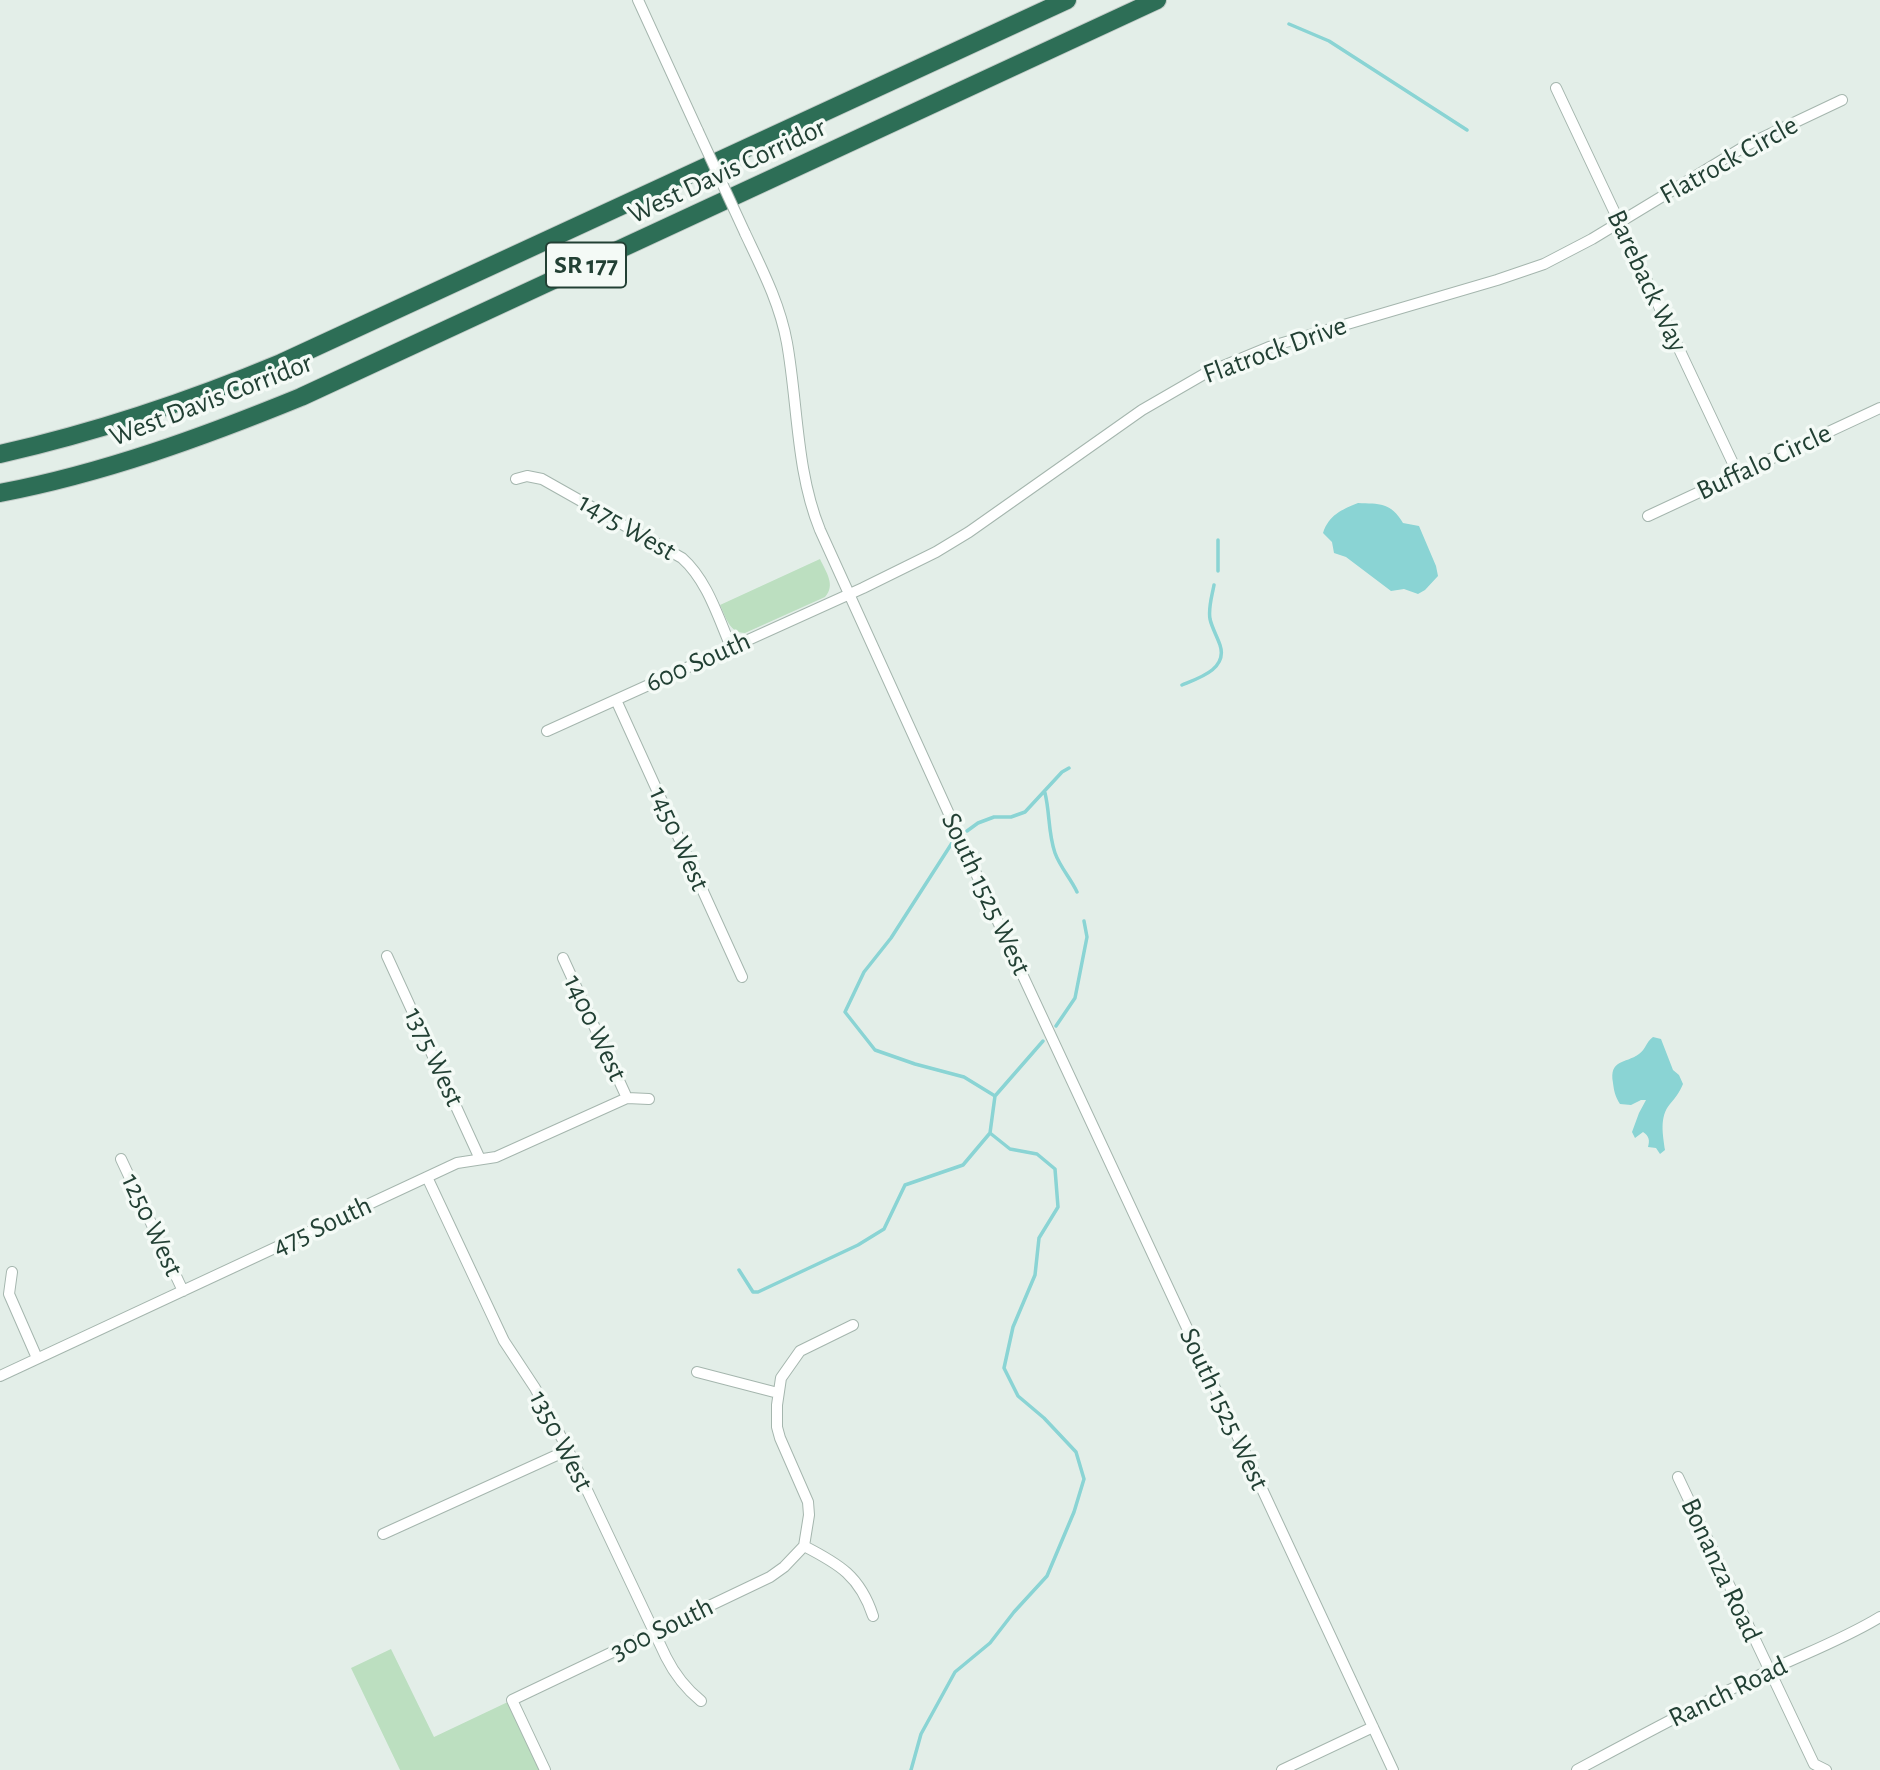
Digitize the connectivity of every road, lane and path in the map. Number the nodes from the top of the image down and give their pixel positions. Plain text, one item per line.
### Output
1 (638, 0) edge
2 (1067, 0) edge
3 (1157, 0) edge
4 (1556, 88) dead end
5 (1842, 100) dead end
6 (1619, 224) junction
7 (1880, 408) edge
8 (0, 454) edge
9 (1738, 474) junction
10 (516, 479) dead end
11 (0, 493) edge
12 (1648, 516) dead end
13 (849, 594) junction
14 (731, 647) junction
15 (616, 700) junction
16 (547, 731) dead end
17 (387, 956) dead end
18 (563, 958) dead end
19 (742, 977) dead end
20 (627, 1098) junction
21 (649, 1099) dead end
22 (121, 1159) dead end
23 (480, 1159) junction
24 (427, 1177) junction
25 (12, 1272) dead end
26 (183, 1291) junction
27 (853, 1325) dead end
28 (37, 1358) junction
29 (697, 1372) dead end
30 (0, 1376) edge
31 (778, 1392) junction
32 (568, 1450) junction
33 (1678, 1477) dead end
34 (383, 1534) dead end
35 (804, 1546) junction
36 (873, 1616) dead end
37 (1880, 1617) edge
38 (654, 1632) junction
39 (1769, 1671) junction
40 (701, 1701) dead end
41 (1373, 1727) junction
42 (545, 1770) edge
43 (1282, 1770) edge
44 (1393, 1770) edge
45 (1577, 1770) edge
46 (1826, 1770) edge

1 - 13 street, South 1525 West, bridge
2 - 8 highway, West Davis Corridor / SR 177
3 - 11 highway, West Davis Corridor / SR 177
4 - 6 street, Bareback Way
5 - 6 street, Flatrock Circle
6 - 9 street, Bareback Way
6 - 13 street, Flatrock Drive
7 - 9 street, Buffalo Circle
9 - 12 street, Buffalo Circle
10 - 14 street, 1475 West
13 - 14 street, 600 South
13 - 41 street, South 1525 West
14 - 15 street, 600 South
15 - 16 street, 600 South
15 - 19 street, 1450 West
17 - 23 street, 1375 West
18 - 20 street, 1400 West
20 - 21 street, 475 South
20 - 23 street, 475 South
22 - 26 street, 1250 West
23 - 24 street, 475 South
24 - 26 street, 475 South
24 - 32 street, 1350 West
25 - 28 street
26 - 28 street, 475 South
27 - 31 street
28 - 30 street, 475 South
29 - 31 street
31 - 35 street
32 - 34 street
32 - 38 street, 1350 West
33 - 39 street, Bonanza Road
35 - 36 street
35 - 38 street, 300 South
37 - 39 street, Ranch Road
38 - 40 street, 1350 West
38 - 42 street, 300 South
39 - 45 street, Ranch Road
39 - 46 street, Bonanza Road
41 - 43 street
41 - 44 street, South 1525 West

